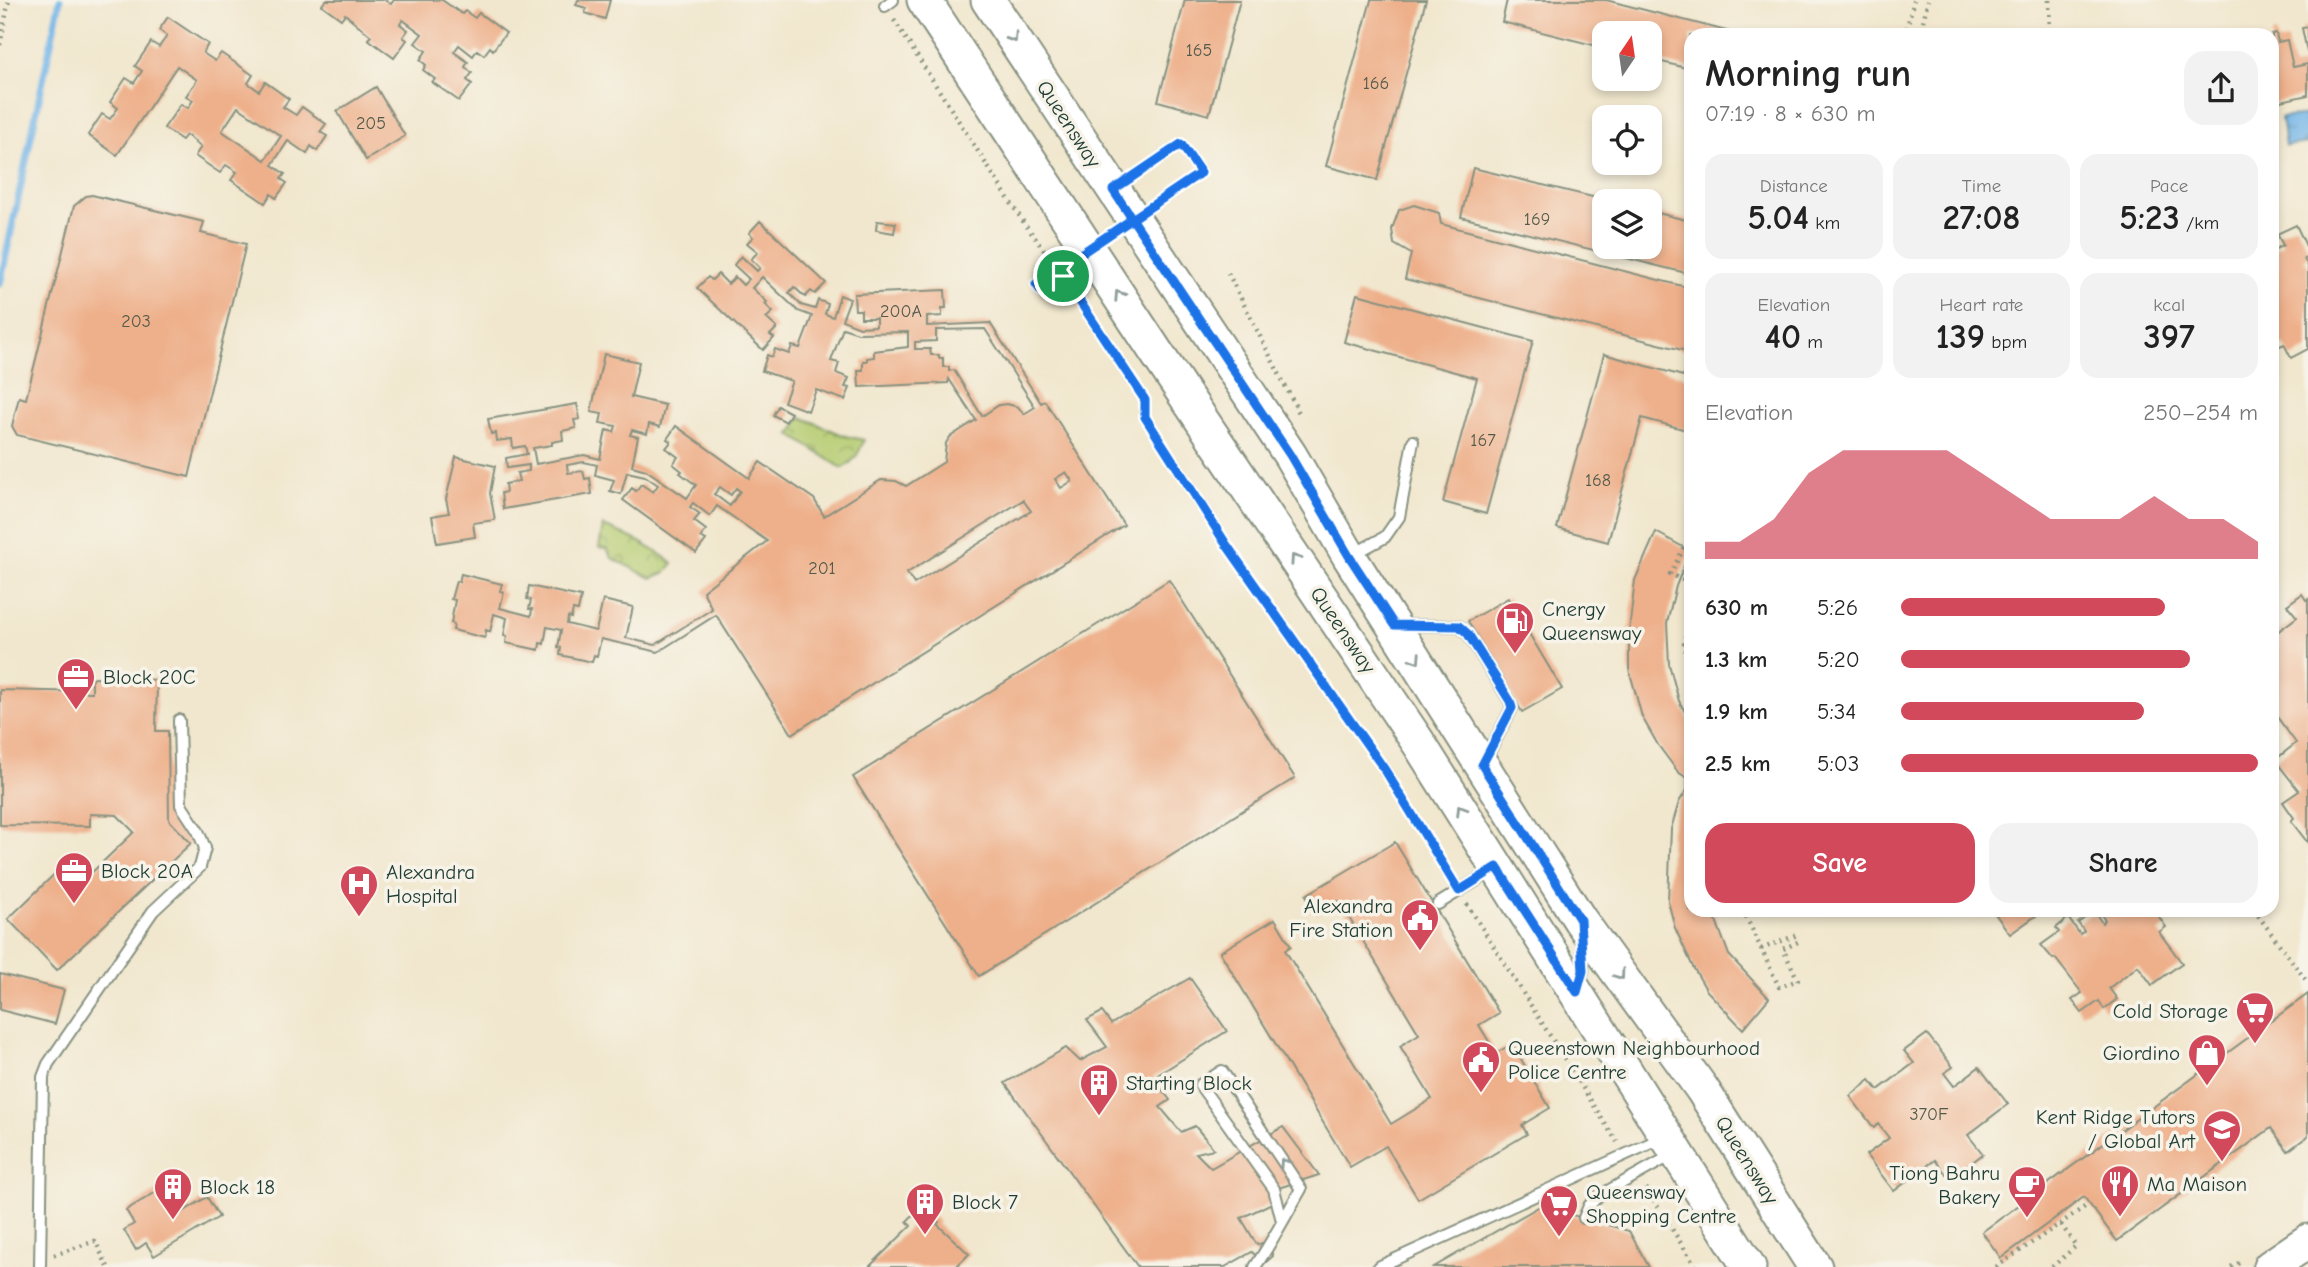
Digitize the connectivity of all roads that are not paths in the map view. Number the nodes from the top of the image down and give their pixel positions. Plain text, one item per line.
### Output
1 (924, 0) edge
2 (988, 0) edge
3 (1038, 76) junction
4 (995, 108) junction
5 (1068, 121) junction
6 (1024, 152) junction
7 (1413, 441) dead end
8 (1349, 556) junction
9 (1394, 625) junction
10 (179, 720) dead end
11 (1482, 765) junction
12 (1497, 867) junction
13 (1438, 904) dead end
14 (1580, 920) junction
15 (1577, 992) junction
16 (1673, 1143) junction
17 (1584, 1219) dead end
18 (1282, 1221) junction
19 (2308, 1241) edge
20 (40, 1264) edge
21 (1255, 1267) edge
22 (1378, 1267) edge
23 (1749, 1267) edge
24 (1815, 1267) edge
25 (2270, 1267) edge

1 - 4 main road, Queensway
2 -> 3 main road, Queensway
3 - 4 main road
3 - 5 main road, Queensway
4 - 6 main road, Queensway
5 - 6 main road
5 - 8 main road, Queensway
12 -> 6 main road, Queensway
7 - 8 lane
8 - 9 main road, Queensway
9 -> 11 main road, Queensway
9 - 11 lane
10 - 20 lane
11 - 14 main road, Queensway
12 - 13 lane
12 - 15 main road, Queensway
14 - 15 lane
14 -> 24 main road, Queensway
15 - 16 main road, Queensway
16 - 17 lane
16 - 22 lane
16 - 23 main road, Queensway
18 -> 18 lane
18 - 21 lane
19 - 25 main road

